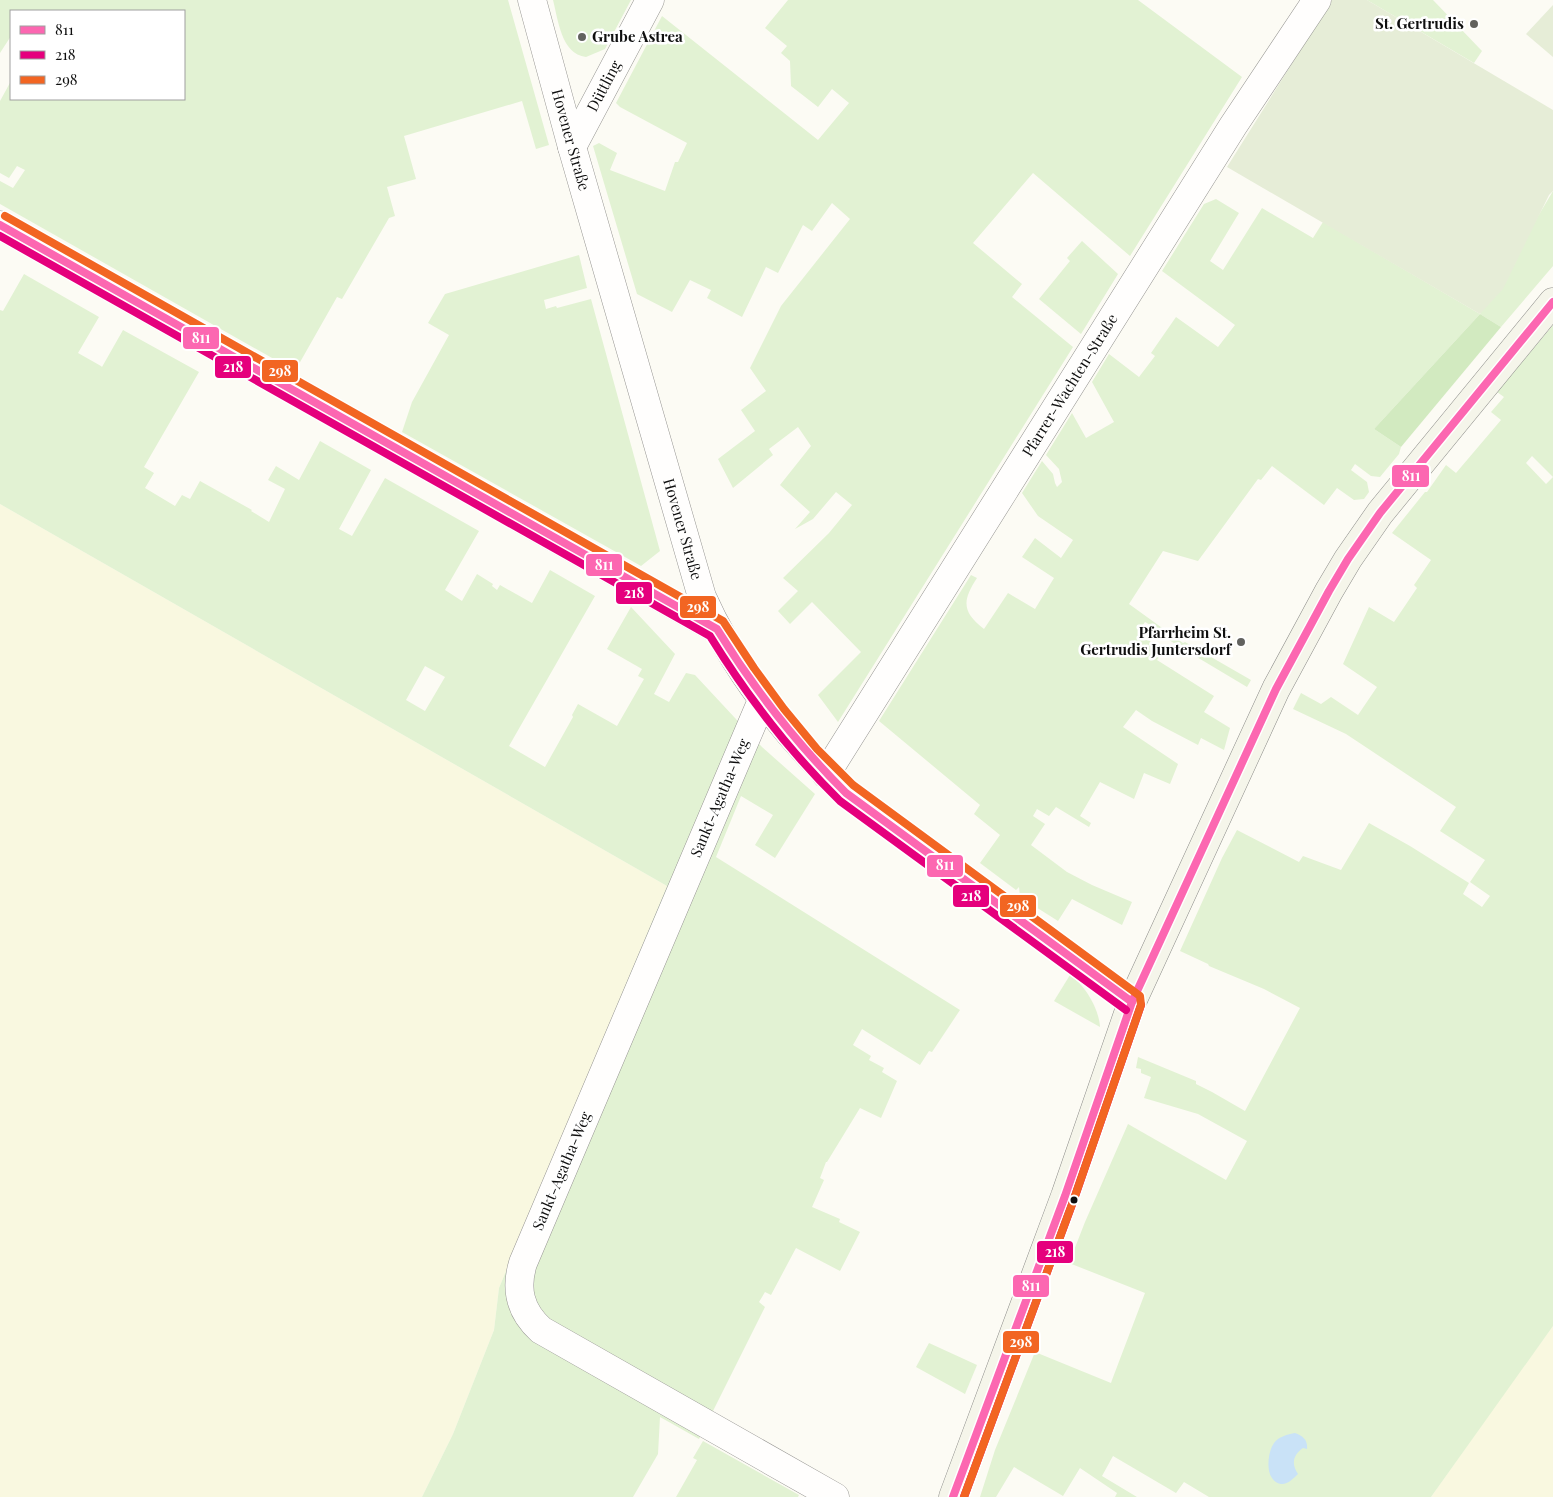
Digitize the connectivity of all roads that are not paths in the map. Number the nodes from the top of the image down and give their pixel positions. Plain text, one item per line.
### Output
1 (532, 0) edge
2 (650, 0) edge
3 (1318, 0) edge
4 (572, 147) junction
5 (0, 225) edge
6 (1553, 302) edge
7 (717, 629) junction
8 (763, 698) junction
9 (826, 774) junction
10 (1132, 1002) junction
11 (835, 1497) edge
12 (954, 1497) edge

1 - 4 street, Hovener Straße
2 - 4 street, Düttling
3 - 9 street, Pfarrer-Wachten-Straße
4 - 7 street, Hovener Straße
5 - 7 street
6 - 10 street
7 - 8 street, Hovener Straße
8 - 9 street, Hovener Straße
8 - 11 street, Sankt-Agatha-Weg
9 - 10 street, Hovener Straße
10 - 12 street

